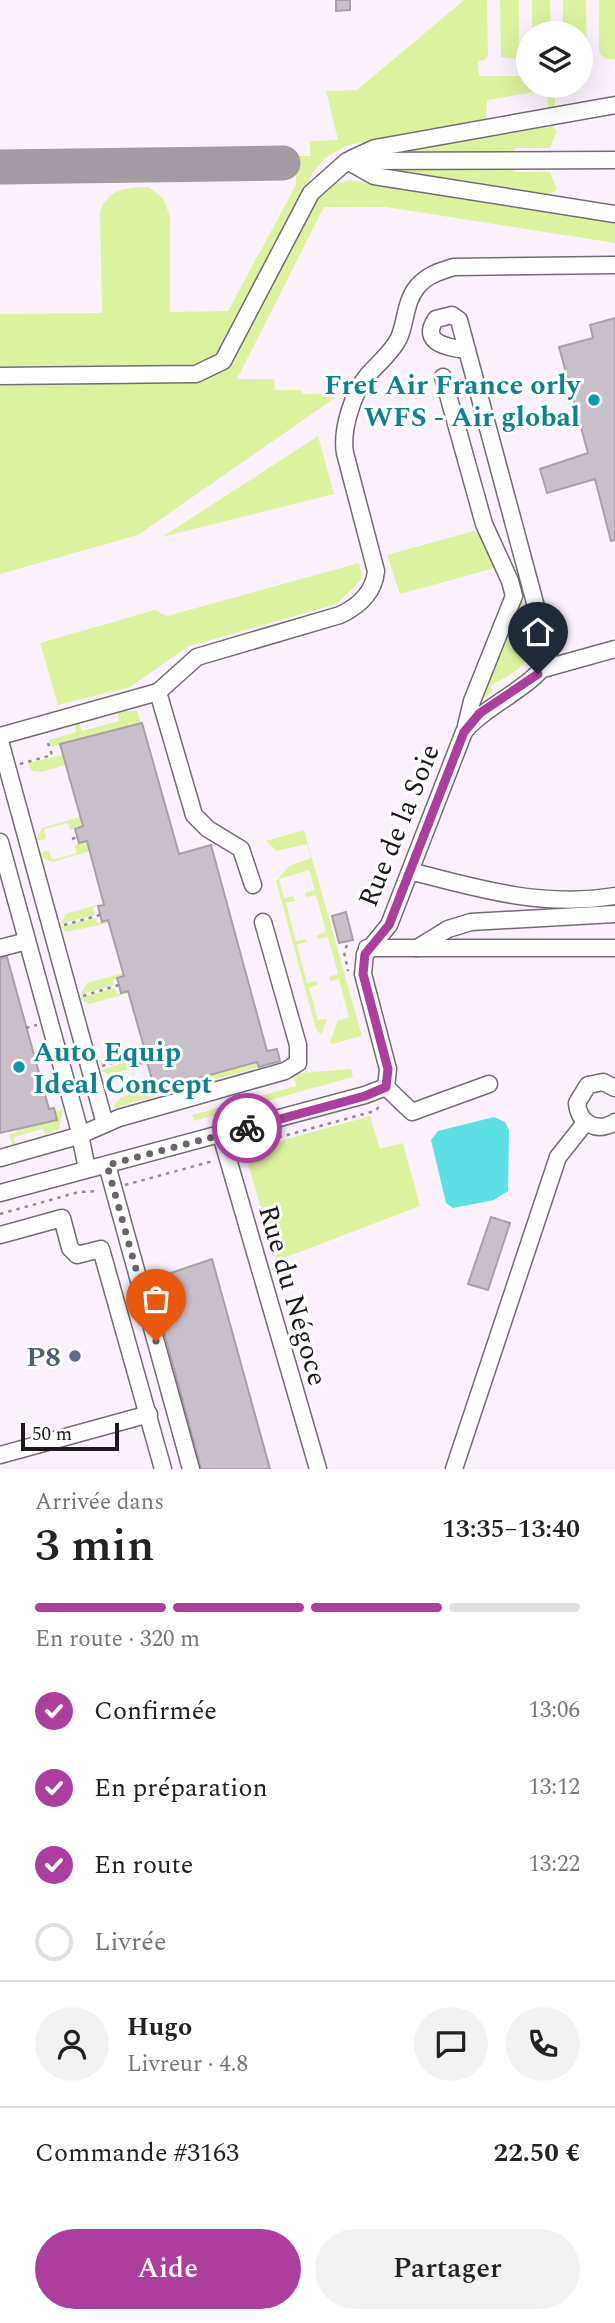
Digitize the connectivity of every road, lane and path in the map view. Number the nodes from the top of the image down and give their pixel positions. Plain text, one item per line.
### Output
1 (615, 105) edge
2 (615, 160) edge
3 (347, 161) junction
4 (615, 214) edge
5 (615, 265) edge
6 (467, 350) dead end
7 (0, 376) edge
8 (443, 377) dead end
9 (615, 649) edge
10 (543, 669) junction
11 (158, 692) junction
12 (464, 732) junction
13 (0, 736) edge
14 (0, 741) edge
15 (48, 743) dead end
16 (7, 768) junction
17 (77, 837) dead end
18 (72, 839) dead end
19 (0, 842) edge
20 (410, 871) junction
21 (253, 885) dead end
22 (615, 896) edge
23 (578, 908) junction
24 (615, 914) edge
25 (263, 922) dead end
26 (27, 941) junction
27 (347, 945) dead end
28 (0, 948) edge
29 (367, 948) junction
30 (417, 948) junction
31 (615, 948) edge
32 (349, 973) dead end
33 (119, 985) dead end
34 (71, 999) junction
35 (137, 1056) dead end
36 (90, 1069) junction
37 (489, 1084) dead end
38 (615, 1088) edge
39 (382, 1089) junction
40 (615, 1122) edge
41 (585, 1123) junction
42 (105, 1124) junction
43 (221, 1135) junction
44 (78, 1136) junction
45 (235, 1156) dead end
46 (0, 1158) edge
47 (215, 1161) dead end
48 (107, 1165) junction
49 (87, 1169) junction
50 (123, 1186) dead end
51 (104, 1190) dead end
52 (0, 1193) edge
53 (0, 1214) edge
54 (0, 1235) edge
55 (149, 1414) junction
56 (0, 1455) edge
57 (163, 1469) edge
58 (191, 1469) edge
59 (318, 1469) edge
60 (454, 1469) edge

1 - 3 street
2 - 3 street
3 - 4 street
3 - 7 street
5 - 11 street
6 - 10 street
8 - 12 street
9 - 10 street, Rue de la Soie
10 - 12 street, Rue de la Soie
11 - 13 street
11 - 21 street
12 - 20 street, Rue de la Soie
14 - 16 street
15 - 16 path
16 - 34 street
17 - 18 path
19 - 26 street
20 - 23 street
20 - 29 street, Rue de la Soie
22 - 23 street
23 - 24 street
23 - 30 street
25 - 42 street
26 - 28 street
26 - 44 street
27 - 32 path
29 - 30 street
29 - 39 street, Rue de la Soie
30 - 31 street
33 - 34 path
34 - 36 street
35 - 36 path
36 - 42 street
37 - 39 street
38 - 41 street
39 - 43 street
39 - 45 path
40 - 41 street
41 - 60 street
42 - 44 street
43 - 48 street
43 - 59 street, Rue du Négoce
44 - 46 street
44 - 49 street
47 - 50 path
48 - 49 street
48 - 58 street
49 - 52 street
51 - 53 path
54 - 55 street
55 - 56 street
55 - 57 street

